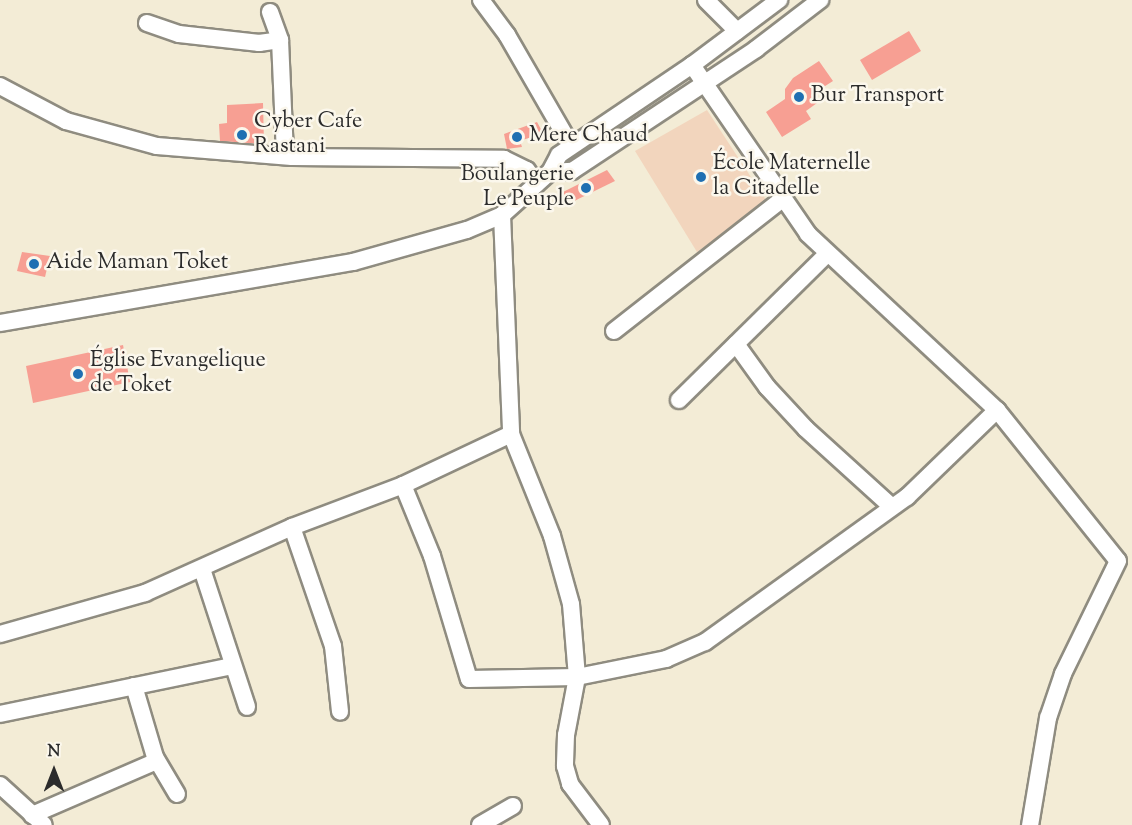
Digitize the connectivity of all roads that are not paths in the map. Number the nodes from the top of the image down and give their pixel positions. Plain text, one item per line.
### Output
1 (481, 0) edge
2 (706, 0) edge
3 (779, 0) edge
4 (820, 0) edge
5 (270, 12) dead end
6 (147, 23) dead end
7 (737, 31) junction
8 (280, 40) junction
9 (692, 65) junction
10 (704, 82) junction
11 (0, 86) edge
12 (571, 146) junction
13 (285, 156) junction
14 (550, 172) junction
15 (536, 184) junction
16 (781, 200) junction
17 (502, 215) junction
18 (827, 254) junction
19 (0, 323) edge
20 (614, 331) dead end
21 (736, 344) junction
22 (679, 400) dead end
23 (997, 410) junction
24 (511, 434) junction
25 (403, 485) junction
26 (891, 506) junction
27 (292, 527) junction
28 (202, 570) junction
29 (0, 634) edge
30 (232, 666) junction
31 (577, 678) junction
32 (134, 686) junction
33 (247, 707) dead end
34 (340, 712) dead end
35 (0, 714) edge
36 (157, 761) junction
37 (0, 785) edge
38 (177, 794) dead end
39 (513, 807) dead end
40 (38, 820) edge
41 (480, 825) edge
42 (601, 825) edge
43 (1030, 825) edge

1 - 12 street
2 - 7 street
3 - 7 street
4 - 10 street
5 - 8 street
6 - 8 street
7 - 9 street
8 - 13 street
9 - 10 street
9 - 12 street
10 - 14 street
10 - 16 street
11 - 13 street
12 - 14 street
13 - 15 street
14 - 15 street
15 - 17 street
16 - 18 street
16 - 20 street
17 - 19 street
17 - 24 street
18 - 21 street
18 - 23 street
21 - 22 street
21 - 26 street
23 - 26 street
23 - 43 street
24 - 25 street
24 - 31 street
25 - 27 street
25 - 31 street
26 - 31 street
27 - 28 street
27 - 34 street
28 - 29 street
28 - 30 street
30 - 32 street
30 - 33 street
31 - 42 street
32 - 35 street
32 - 36 street
36 - 38 street
36 - 40 street
37 - 40 street
39 - 41 street

